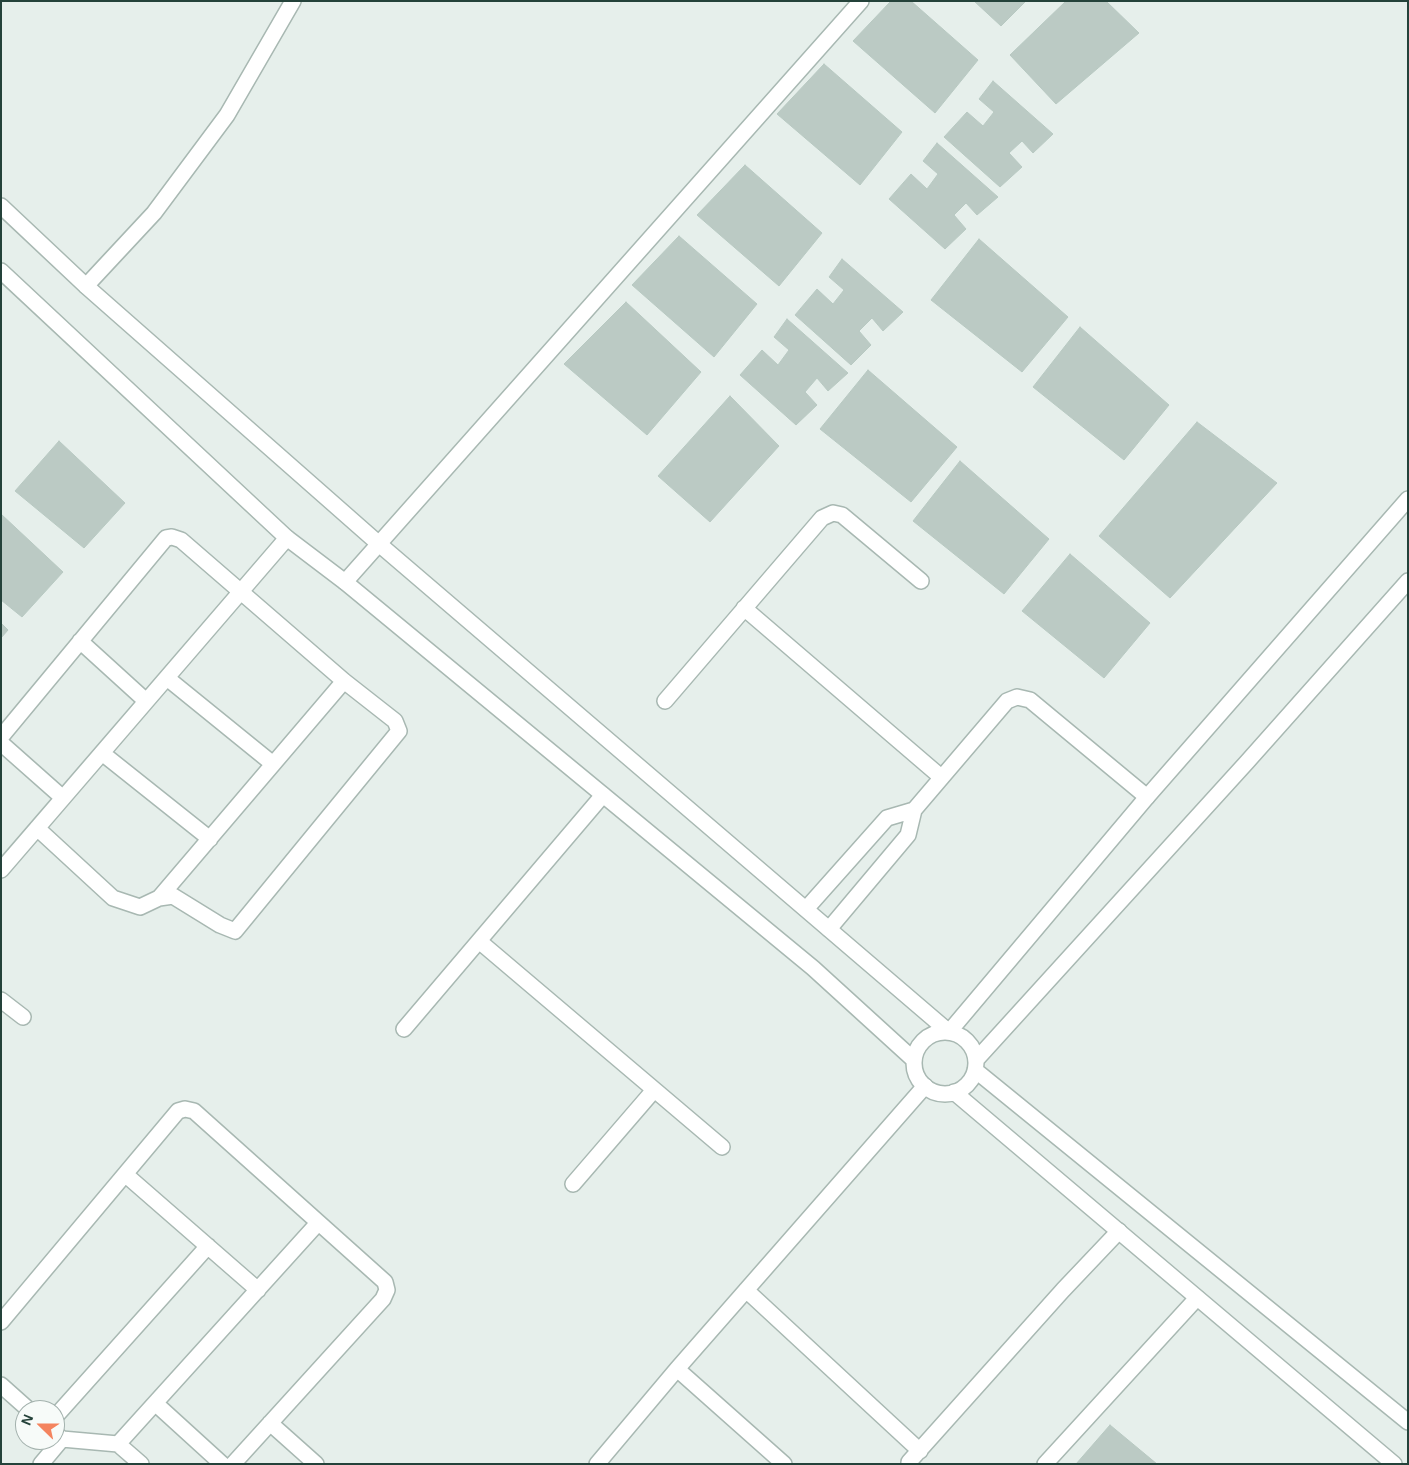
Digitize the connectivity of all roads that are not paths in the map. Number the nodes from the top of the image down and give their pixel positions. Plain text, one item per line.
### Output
1 (293, 1) edge
2 (861, 1) edge
3 (1, 206) edge
4 (1, 272) edge
5 (86, 286) junction
6 (1408, 499) edge
7 (288, 538) junction
8 (379, 544) junction
9 (1408, 580) edge
10 (921, 581) dead end
11 (345, 582) junction
12 (241, 591) junction
13 (744, 608) junction
14 (80, 641) junction
15 (167, 678) junction
16 (344, 681) junction
17 (146, 701) junction
18 (665, 701) dead end
19 (1, 737) edge
20 (1, 743) edge
21 (102, 753) junction
22 (273, 764) junction
23 (941, 778) junction
24 (603, 795) junction
25 (63, 798) junction
26 (1147, 798) junction
27 (914, 810) junction
28 (37, 828) junction
29 (210, 838) junction
30 (1, 870) edge
31 (159, 898) junction
32 (806, 909) junction
33 (829, 929) junction
34 (478, 941) junction
35 (1, 1000) edge
36 (23, 1018) dead end
37 (404, 1029) dead end
38 (949, 1032) junction
39 (914, 1060) junction
40 (975, 1065) junction
41 (925, 1086) junction
42 (654, 1090) junction
43 (954, 1092) junction
44 (722, 1147) dead end
45 (126, 1175) junction
46 (573, 1184) dead end
47 (318, 1223) junction
48 (1119, 1231) junction
49 (208, 1246) junction
50 (258, 1290) junction
51 (746, 1290) junction
52 (1198, 1298) junction
53 (1, 1322) edge
54 (677, 1369) junction
55 (1, 1385) edge
56 (18, 1400) edge
57 (155, 1403) junction
58 (65, 1406) edge
59 (1408, 1422) edge
60 (270, 1423) junction
61 (65, 1437) edge
62 (118, 1444) junction
63 (50, 1450) edge
64 (920, 1451) junction
65 (909, 1463) edge
66 (41, 1464) edge
67 (140, 1464) edge
68 (222, 1464) edge
69 (233, 1464) edge
70 (316, 1464) edge
71 (597, 1464) edge
72 (784, 1464) edge
73 (1044, 1464) edge
74 (1394, 1464) edge

1 - 5 street
2 - 8 street
3 - 5 street
4 - 7 street
5 - 8 street
6 - 26 street
7 - 11 street
7 - 12 street
8 - 11 street
8 - 32 street
9 - 40 street
10 - 13 street
11 - 24 street
12 - 14 street
12 - 15 street
12 - 16 street
13 - 18 street
13 - 23 street
14 - 17 street
14 - 19 street
15 - 17 street
15 - 22 street
16 - 22 street
16 - 31 street
17 - 21 street
20 - 25 street
21 - 25 street
21 - 29 street
22 - 29 street
23 - 26 street
23 - 27 street
24 - 34 street
24 - 39 street
25 - 28 street
26 - 38 street
27 - 32 street
27 - 33 street
28 - 30 street
28 - 31 street
29 - 31 street
32 - 33 street
33 - 38 street
34 - 37 street
34 - 42 street
35 - 36 street
38 - 39 street
38 - 40 street
39 - 41 street
40 - 43 street
40 - 59 street
41 - 43 street
41 - 51 street
42 - 44 street
42 - 46 street
43 - 48 street
45 - 47 street
45 - 49 street
45 - 53 street
47 - 50 street
47 - 60 street
48 - 52 street
48 - 64 street
49 - 50 street
49 - 58 street
50 - 57 street
51 - 54 street
51 - 64 street
52 - 73 street
52 - 74 street
54 - 71 street
54 - 72 street
55 - 56 street
57 - 62 street
57 - 68 street
60 - 69 street
60 - 70 street
61 - 62 street
62 - 67 street
63 - 66 street
64 - 65 street

